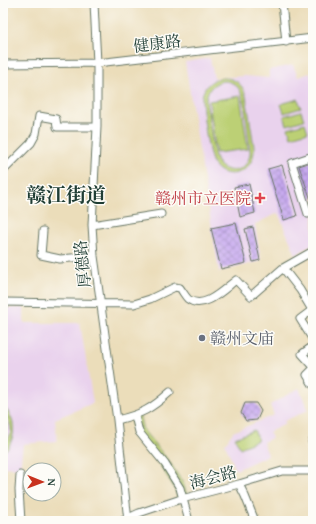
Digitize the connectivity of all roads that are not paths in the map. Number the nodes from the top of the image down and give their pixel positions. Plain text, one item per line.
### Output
1 (94, 3) edge
2 (282, 3) edge
3 (313, 38) edge
4 (286, 42) junction
5 (3, 64) edge
6 (98, 64) junction
7 (97, 127) junction
8 (313, 156) edge
9 (3, 171) edge
10 (161, 214) dead end
11 (308, 214) dead end
12 (92, 225) junction
13 (43, 231) dead end
14 (313, 251) edge
15 (94, 256) junction
16 (283, 268) junction
17 (3, 302) edge
18 (101, 304) junction
19 (313, 340) edge
20 (313, 346) edge
21 (313, 366) edge
22 (313, 370) edge
23 (313, 385) edge
24 (170, 392) dead end
25 (134, 416) junction
26 (117, 420) junction
27 (313, 472) edge
28 (20, 474) dead end
29 (239, 484) junction
30 (184, 499) junction
31 (126, 520) edge
32 (21, 521) edge
33 (189, 521) edge
34 (254, 521) edge

1 - 6 street, 厚德路
2 - 4 street
3 - 4 street, 健康路
4 - 6 street, 健康路
5 - 6 street, 健康路
6 - 7 street, 厚德路
7 - 9 street
7 - 12 street, 厚德路
8 - 11 street
10 - 12 street
12 - 15 street, 厚德路
13 - 15 street
14 - 16 street
15 - 18 street, 厚德路
16 - 18 street
16 - 19 street
17 - 18 street
18 - 26 street, 厚德路
20 - 21 street
22 - 23 street
24 - 25 street
25 - 26 street
25 - 30 street
26 - 31 street, 厚德路
27 - 29 street, 海会路
28 - 32 street
29 - 30 street, 海会路
29 - 34 street
30 - 31 street, 海会路
30 - 33 street

